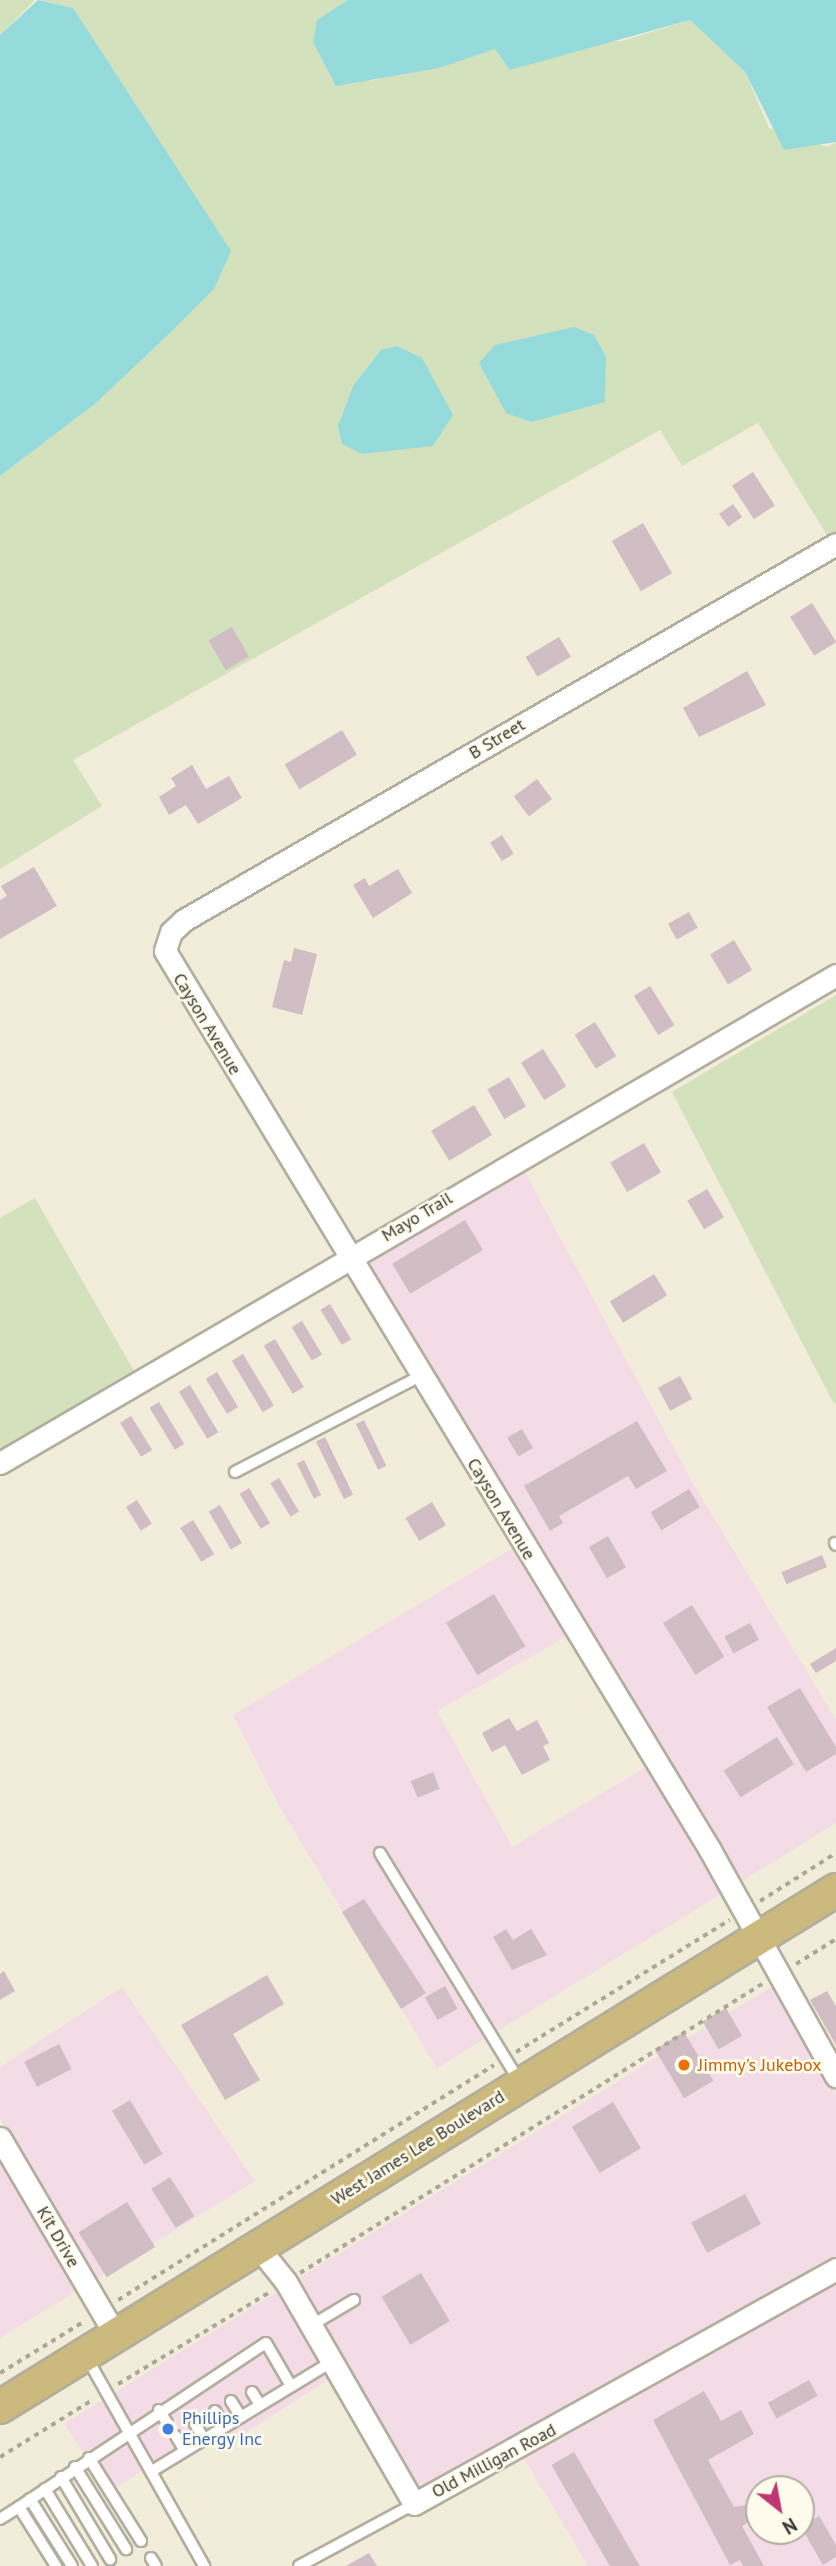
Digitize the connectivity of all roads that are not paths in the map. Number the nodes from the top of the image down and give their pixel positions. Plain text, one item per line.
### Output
1 (836, 544) edge
2 (166, 943) joint
3 (836, 975) edge
4 (351, 1257) junction
5 (422, 1375) junction
6 (0, 1462) edge
7 (235, 1472) dead end
8 (380, 1853) dead end
9 (836, 1890) edge
10 (750, 1924) junction
11 (513, 2071) junction
12 (836, 2076) edge
13 (0, 2138) edge
14 (258, 2247) junction
15 (836, 2269) edge
16 (354, 2300) dead end
17 (108, 2323) junction
18 (312, 2325) junction
19 (85, 2355) junction
20 (332, 2361) junction
21 (235, 2362) junction
22 (242, 2374) dead end
23 (291, 2386) junction
24 (253, 2392) dead end
25 (179, 2397) junction
26 (231, 2401) dead end
27 (260, 2405) junction
28 (0, 2407) edge
29 (186, 2408) dead end
30 (159, 2410) junction
31 (215, 2411) dead end
32 (241, 2417) junction
33 (167, 2423) dead end
34 (195, 2424) dead end
35 (224, 2427) junction
36 (128, 2429) junction
37 (176, 2436) dead end
38 (204, 2439) junction
39 (185, 2451) junction
40 (89, 2458) junction
41 (75, 2467) junction
42 (152, 2471) junction
43 (61, 2477) junction
44 (45, 2489) junction
45 (30, 2499) junction
46 (414, 2504) junction
47 (19, 2507) junction
48 (0, 2519) edge
49 (141, 2541) dead end
50 (126, 2549) dead end
51 (110, 2559) dead end
52 (57, 2566) edge
53 (72, 2566) edge
54 (92, 2566) edge
55 (204, 2566) edge
56 (299, 2566) edge

1 - 2 street, B Street
2 - 4 street, Cayson Avenue
3 - 4 street, Mayo Trail
4 - 5 street, Cayson Avenue
4 - 6 street, Mayo Trail
5 - 7 lane
5 - 10 street, Cayson Avenue
8 - 11 lane
9 - 10 main road, West James Lee Boulevard
10 - 11 main road, West James Lee Boulevard
10 - 12 street, Cayson Avenue
11 - 14 main road, West James Lee Boulevard
13 - 17 street, Kit Drive
14 - 17 main road, West James Lee Boulevard
14 - 18 street, Old Milligan Road
15 - 46 street, Old Milligan Road
16 - 18 lane
17 - 19 main road, West James Lee Boulevard
18 - 20 street, Old Milligan Road
19 - 28 main road, West James Lee Boulevard
19 - 36 lane
20 - 23 lane
20 - 46 street, Old Milligan Road
21 - 22 lane
21 - 23 lane
21 - 25 lane
23 - 27 lane
24 - 27 lane
25 - 29 lane
25 - 30 lane
26 - 32 lane
27 - 32 lane
30 - 33 lane
30 - 36 lane
31 - 35 lane
32 - 35 lane
34 - 38 lane
35 - 38 lane
36 - 40 lane
36 - 42 lane
37 - 39 lane
38 - 39 lane
39 - 42 lane
40 - 41 lane
40 - 49 lane
41 - 43 lane
41 - 50 lane
42 - 55 lane
43 - 44 lane
43 - 51 lane
44 - 45 lane
44 - 54 lane
45 - 47 lane
45 - 53 lane
46 - 56 lane
47 - 48 lane
47 - 52 lane

